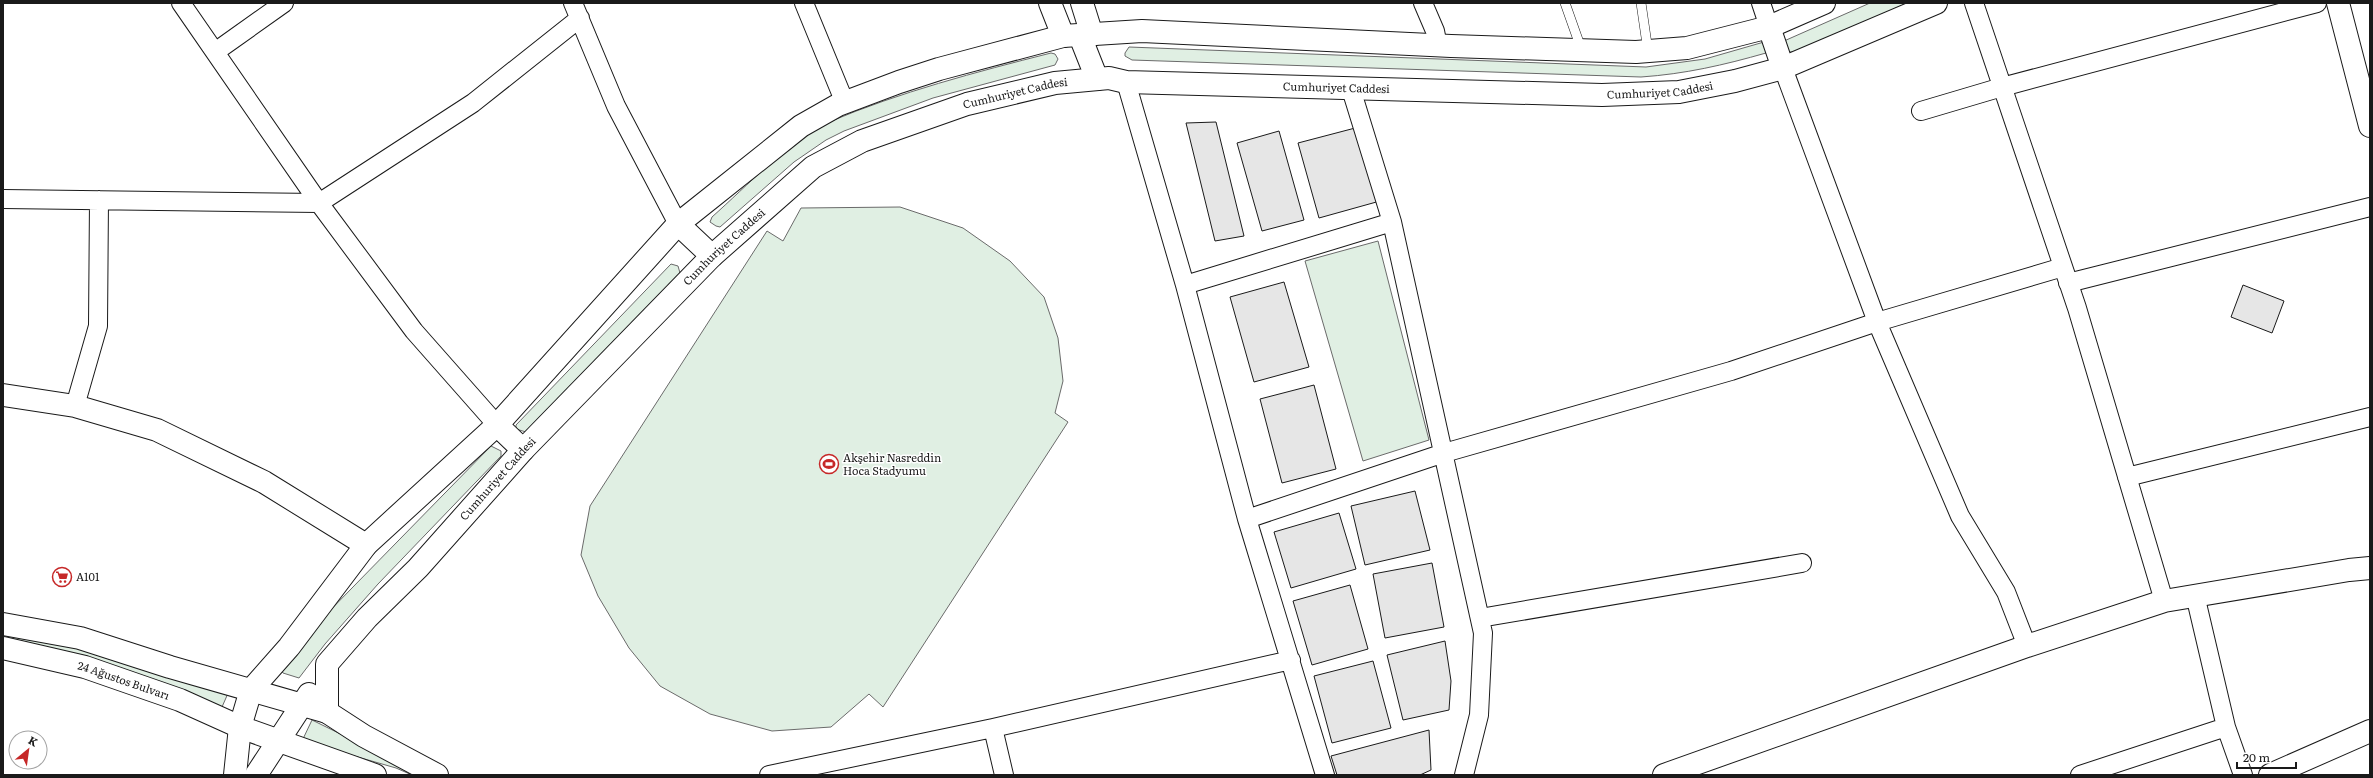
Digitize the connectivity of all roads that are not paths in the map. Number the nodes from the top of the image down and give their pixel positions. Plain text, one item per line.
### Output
1 (181, 3) edge
2 (284, 3) edge
3 (804, 3) edge
4 (1050, 3) edge
5 (1082, 3) edge
6 (1423, 3) edge
7 (1565, 3) edge
8 (1641, 3) edge
9 (1761, 3) edge
10 (1824, 3) edge
11 (1936, 3) edge
12 (1974, 3) edge
13 (2317, 3) edge
14 (2338, 3) edge
15 (576, 11) edge
16 (1769, 27) junction
17 (1078, 36) junction
18 (1438, 46) junction
19 (1582, 51) junction
20 (1648, 51) junction
21 (215, 52) junction
22 (1783, 68) junction
23 (1097, 79) junction
24 (1126, 82) junction
25 (2002, 87) junction
26 (1351, 89) junction
27 (845, 103) junction
28 (1921, 111) dead end
29 (2370, 126) edge
30 (3, 199) edge
31 (99, 200) junction
32 (319, 203) junction
33 (2370, 207) edge
34 (1392, 222) junction
35 (678, 224) junction
36 (712, 256) junction
37 (2063, 267) junction
38 (2068, 283) junction
39 (1185, 285) junction
40 (1877, 322) junction
41 (3, 396) edge
42 (75, 406) junction
43 (2370, 417) edge
44 (497, 425) junction
45 (523, 450) junction
46 (1444, 453) junction
47 (2127, 477) junction
48 (1247, 519) junction
49 (366, 545) junction
50 (1802, 563) dead end
51 (2370, 568) edge
52 (2195, 595) junction
53 (2164, 602) junction
54 (1480, 618) junction
55 (3, 624) edge
56 (2027, 646) junction
57 (3, 648) edge
58 (1291, 660) junction
59 (327, 664) junction
60 (252, 690) junction
61 (326, 702) junction
62 (302, 705) junction
63 (2226, 727) junction
64 (240, 728) junction
65 (993, 728) junction
66 (2370, 731) edge
67 (280, 741) junction
68 (236, 775) edge
69 (256, 775) edge
70 (375, 775) edge
71 (438, 775) edge
72 (769, 775) edge
73 (1004, 775) edge
74 (1324, 775) edge
75 (1464, 775) edge
76 (1664, 775) edge
77 (2080, 775) edge
78 (2243, 775) edge
79 (2270, 775) edge

1 - 21 street
2 - 21 street
3 - 27 street
4 - 17 main road
5 - 17 main road
6 - 18 street
7 - 19 lane
8 - 20 lane
9 - 16 street
10 - 16 main road
11 - 22 main road, Cumhuriyet Caddesi
12 - 25 street
13 - 25 street
14 - 29 main road
15 - 32 street
15 - 35 street
16 - 20 main road
16 - 22 main road
17 - 18 main road
17 - 23 main road
17 - 27 main road
18 - 19 main road
19 - 20 main road
21 - 32 street
22 - 26 main road, Cumhuriyet Caddesi
22 - 40 street
23 - 24 main road, Cumhuriyet Caddesi
23 - 36 main road, Cumhuriyet Caddesi
24 - 26 main road, Cumhuriyet Caddesi
24 - 39 street
25 - 28 street
25 - 37 street
26 - 34 street
27 - 35 main road
30 - 31 street
31 - 32 street
31 - 42 street
32 - 44 street
33 - 38 street
34 - 39 street
34 - 46 street
35 - 36 main road
35 - 44 main road
36 - 45 main road, Cumhuriyet Caddesi
37 - 38 street
37 - 40 street
38 - 47 street
39 - 48 street
40 - 46 street
40 - 56 street
41 - 42 main road
42 - 49 main road
43 - 47 street
44 - 45 main road
44 - 49 main road
45 - 59 main road, Cumhuriyet Caddesi
46 - 48 street
46 - 54 street
47 - 53 street
48 - 58 street
49 - 60 main road
50 - 54 street
51 - 52 main road
52 - 53 main road
52 - 63 street
53 - 56 main road
54 - 75 street
55 - 60 main road
56 - 76 main road
57 - 64 main road, 24 Ağustos Bulvarı
58 - 65 street
58 - 74 street
59 - 61 main road
59 - 62 main road, Cumhuriyet Caddesi
60 - 62 main road
60 - 64 main road
61 - 62 main road
61 - 71 main road
62 - 67 main road, Cumhuriyet Caddesi
63 - 77 street
63 - 78 street
64 - 67 main road, 24 Ağustos Bulvarı
64 - 68 main road
65 - 72 street
65 - 73 street
66 - 79 main road
67 - 69 main road, Cumhuriyet Caddesi
67 - 70 main road

